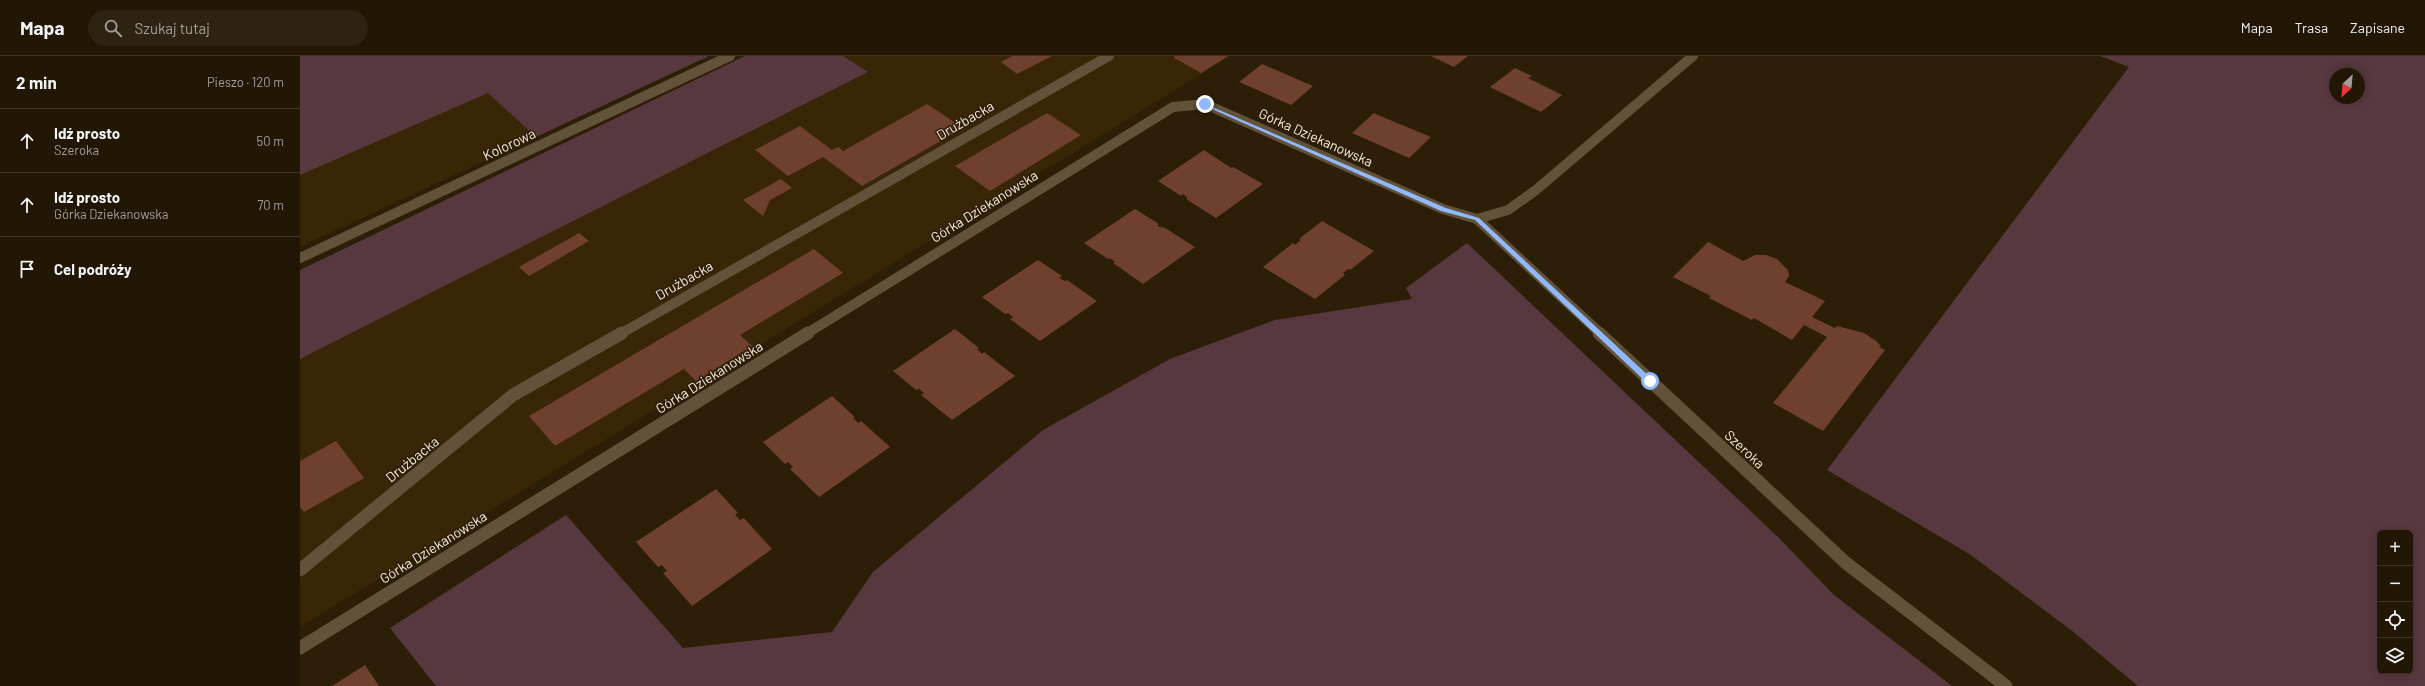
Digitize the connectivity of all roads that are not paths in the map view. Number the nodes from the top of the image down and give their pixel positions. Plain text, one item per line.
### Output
1 (730, 56) edge
2 (1109, 56) edge
3 (1693, 56) edge
4 (1477, 219) junction
5 (300, 258) edge
6 (300, 570) edge
7 (300, 648) edge
8 (2006, 686) edge

1 - 5 street, Kolorowa
2 - 6 street, Drużbacka
3 - 4 street
4 - 7 street, Górka Dziekanowska
4 - 8 street, Szeroka

